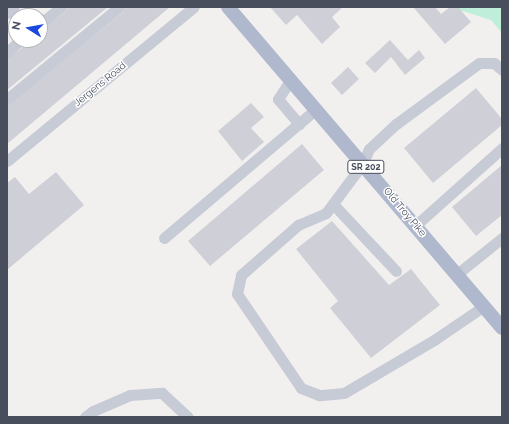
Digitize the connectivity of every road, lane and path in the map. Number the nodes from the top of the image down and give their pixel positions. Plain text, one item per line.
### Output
1 (14, 7) edge
2 (61, 7) edge
3 (119, 7) edge
4 (194, 7) edge
5 (228, 7) edge
6 (7, 13) edge
7 (48, 18) edge
8 (502, 70) edge
9 (291, 79) junction
10 (7, 99) edge
11 (316, 109) junction
12 (298, 124) junction
13 (502, 148) edge
14 (7, 160) edge
15 (363, 163) junction
16 (333, 204) junction
17 (416, 226) junction
18 (164, 238) dead end
19 (502, 238) edge
20 (396, 271) dead end
21 (457, 274) junction
22 (484, 306) junction
23 (502, 328) edge
24 (85, 417) edge
25 (188, 417) edge

1 - 6 street
2 - 7 street
3 - 10 street
4 - 14 street, Jergens Road
5 - 9 main road, Old Troy Pike / SR 202
8 - 15 street
9 - 11 main road, Old Troy Pike / SR 202
9 - 12 street
11 - 12 street
11 - 15 main road, Old Troy Pike / SR 202
12 - 18 street
13 - 17 street
15 - 16 street
15 - 17 main road, Old Troy Pike / SR 202
16 - 20 street
16 - 22 street
17 - 21 main road, Old Troy Pike / SR 202
19 - 21 street
21 - 22 main road, Old Troy Pike / SR 202
22 - 23 main road, Old Troy Pike / SR 202
24 - 25 street

